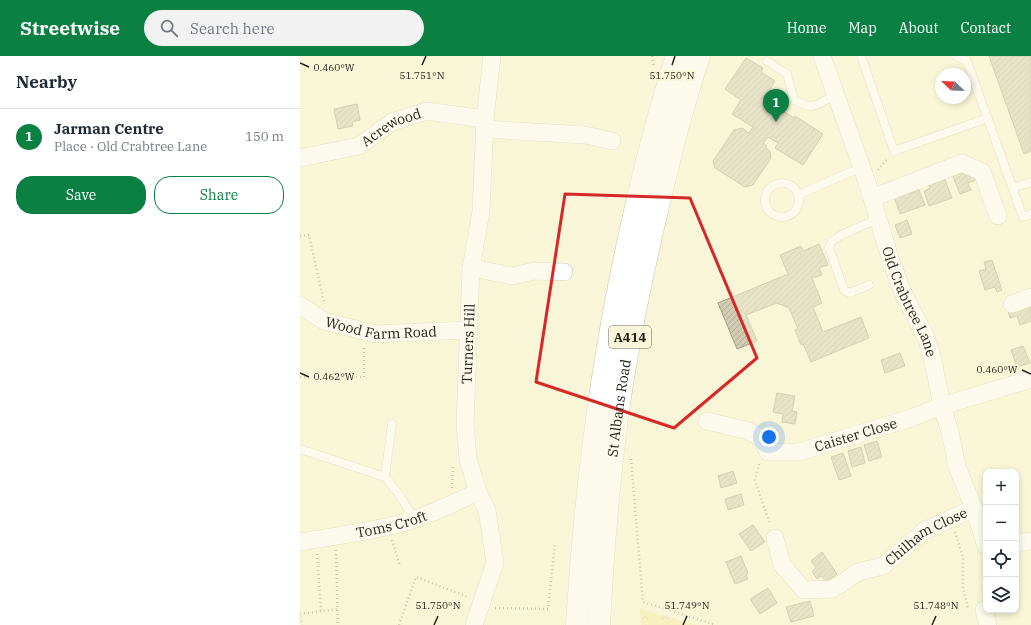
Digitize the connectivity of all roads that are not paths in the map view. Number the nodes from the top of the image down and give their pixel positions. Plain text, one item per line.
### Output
1 (492, 56) edge
2 (677, 56) edge
3 (699, 56) edge
4 (822, 56) edge
5 (861, 56) edge
6 (956, 56) edge
7 (767, 61) dead end
8 (836, 94) junction
9 (988, 118) junction
10 (484, 124) junction
11 (612, 141) dead end
12 (300, 158) edge
13 (1031, 182) edge
14 (867, 183) junction
15 (1014, 188) junction
16 (798, 195) junction
17 (1031, 214) edge
18 (998, 216) dead end
19 (878, 219) junction
20 (471, 268) junction
21 (564, 272) dead end
22 (869, 286) dead end
23 (1031, 297) edge
24 (1012, 304) dead end
25 (300, 305) edge
26 (468, 330) junction
27 (1031, 379) edge
28 (942, 406) junction
29 (707, 421) dead end
30 (392, 424) dead end
31 (300, 450) edge
32 (386, 477) junction
33 (478, 492) junction
34 (974, 508) junction
35 (414, 519) junction
36 (775, 538) road end
37 (308, 540) edge
38 (1031, 541) edge
39 (983, 543) edge
40 (1019, 543) edge
41 (474, 625) edge
42 (577, 625) edge
43 (599, 625) edge

1 - 10 street, Turners Hill
2 - 42 main road, St Albans Road / A414
3 - 43 main road, St Albans Road / A414
4 - 8 street, Old Crabtree Lane
5 - 9 lane
6 - 9 lane
7 - 8 lane
8 - 14 street, Old Crabtree Lane
9 - 15 lane
10 - 11 street, Acrewood
10 - 12 street, Acrewood
10 - 20 street, Turners Hill
13 - 15 lane
14 - 16 lane
14 - 18 street
14 - 19 street, Old Crabtree Lane
15 - 17 lane
16 - 16 lane
19 - 22 lane
19 - 28 street, Old Crabtree Lane
20 - 21 street
20 - 26 street, Turners Hill
23 - 24 street
25 - 26 street, Wood Farm Road
26 - 33 street, Turners Hill
27 - 28 street, Caister Close
28 - 29 street, Caister Close
28 - 34 street, Old Crabtree Lane
30 - 32 lane
31 - 32 lane
32 - 35 lane
33 - 35 street, Toms Croft
33 - 41 street, Turners Hill
34 - 36 street, Chilham Close
34 - 39 street, Old Crabtree Lane
35 - 37 street, Toms Croft
38 - 40 street

